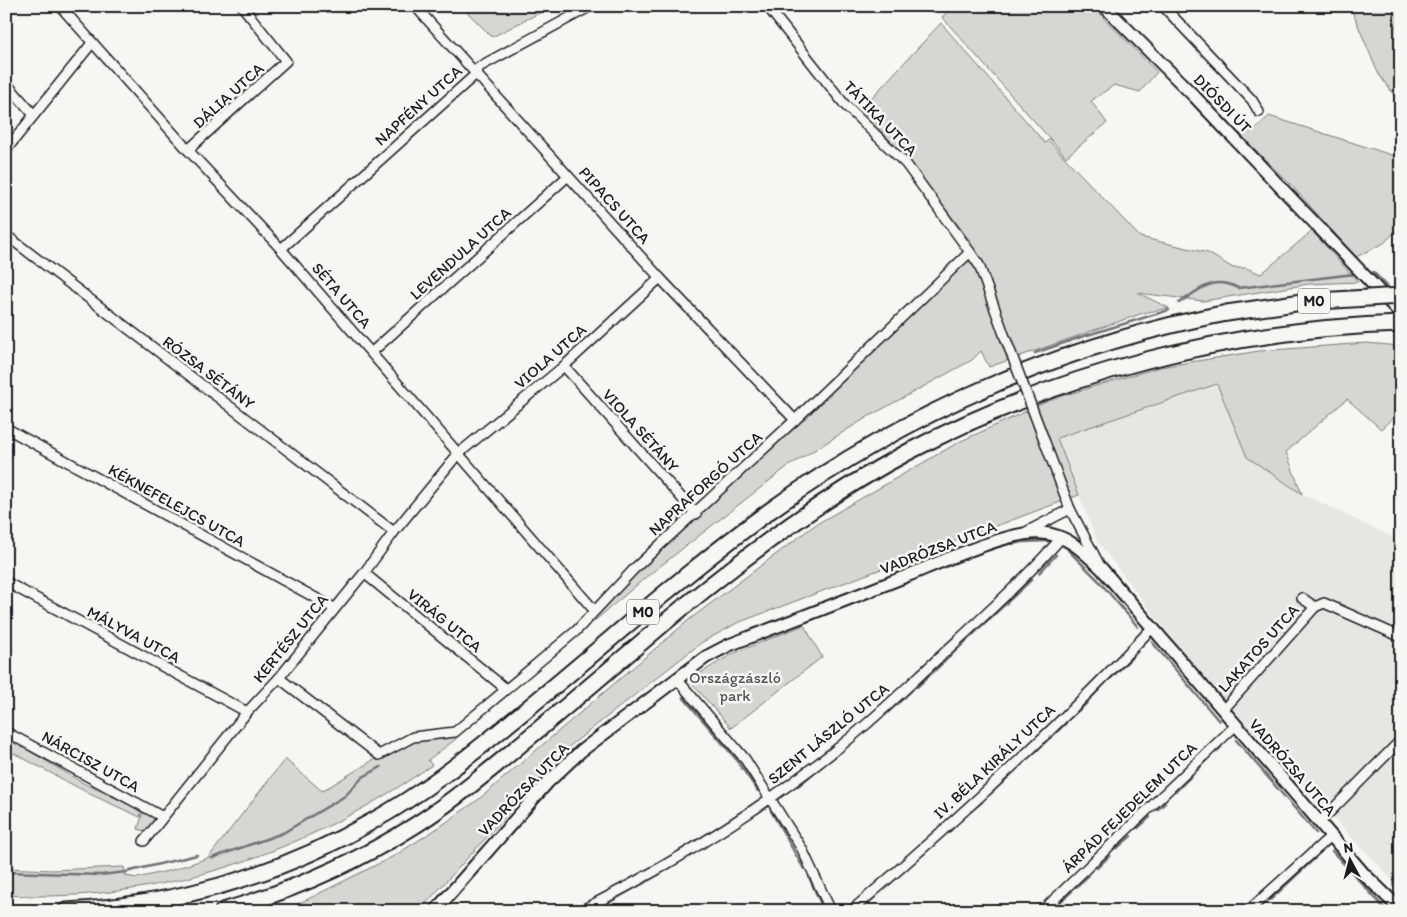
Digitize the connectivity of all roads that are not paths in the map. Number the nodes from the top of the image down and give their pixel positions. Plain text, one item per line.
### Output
1 (60, 6) edge
2 (242, 6) edge
3 (416, 6) edge
4 (591, 6) edge
5 (767, 6) edge
6 (1104, 6) edge
7 (1164, 6) edge
8 (92, 43) junction
9 (476, 74) junction
10 (6, 83) edge
11 (1259, 112) dead end
12 (34, 115) junction
13 (6, 150) edge
14 (188, 150) junction
15 (568, 176) junction
16 (6, 235) edge
17 (281, 249) junction
18 (970, 252) junction
19 (660, 278) junction
20 (1401, 296) edge
21 (1401, 314) edge
22 (1401, 324) edge
23 (372, 352) junction
24 (564, 366) junction
25 (795, 420) junction
26 (6, 428) edge
27 (458, 454) junction
28 (1064, 493) junction
29 (1070, 509) junction
30 (696, 514) junction
31 (1057, 516) junction
32 (394, 532) junction
33 (1024, 533) junction
34 (1062, 537) junction
35 (1102, 569) junction
36 (364, 574) junction
37 (6, 582) edge
38 (1302, 598) dead end
39 (1315, 607) junction
40 (334, 608) junction
41 (594, 610) junction
42 (1153, 627) junction
43 (1401, 637) edge
44 (279, 678) junction
45 (676, 678) junction
46 (506, 689) junction
47 (1224, 709) junction
48 (247, 712) junction
49 (1236, 725) junction
50 (6, 732) edge
51 (1401, 740) edge
52 (771, 798) junction
53 (161, 816) junction
54 (1320, 822) junction
55 (1331, 836) junction
56 (144, 841) dead end
57 (1401, 910) edge
58 (66, 911) edge
59 (223, 911) edge
60 (436, 911) edge
61 (580, 911) edge
62 (831, 911) edge
63 (850, 911) edge
64 (1042, 911) edge
65 (1248, 911) edge

1 - 8 street, SÉTA UTCA
2 - 14 street, DÁLIA UTCA
3 - 9 street, PIPACS UTCA
4 - 9 street, NAPFÉNY UTCA
5 - 18 street, TÁTIKA UTCA
6 - 21 street, DIÓSDI ÚT
7 - 11 street
8 - 12 street
8 - 14 street, SÉTA UTCA
9 - 15 street, PIPACS UTCA
9 - 17 street, NAPFÉNY UTCA
10 - 12 street
12 - 13 street
14 - 17 street, SÉTA UTCA
15 - 19 street, PIPACS UTCA
15 - 23 street, LEVENDULA UTCA
16 - 32 street, RÓZSA SÉTÁNY
17 - 23 street, SÉTA UTCA
18 - 25 street, NAPRAFORGÓ UTCA
18 - 28 street, TÁTIKA UTCA, bridge
19 - 24 street, VIOLA UTCA
19 - 25 street, PIPACS UTCA
20 - 58 highway, M0, bridge
22 - 59 highway, M0
23 - 27 street, SÉTA UTCA
24 - 27 street, VIOLA UTCA
24 - 30 street, VIOLA SÉTÁNY
25 - 30 street, NAPRAFORGÓ UTCA
26 - 40 street, KÉKNEFELEJCS UTCA
27 - 32 street, KERTÉSZ UTCA
27 - 41 street, SÉTA UTCA
28 - 29 street, TÁTIKA UTCA
28 - 31 street
29 - 31 street
29 - 35 street, TÁTIKA UTCA
30 - 41 street, NAPRAFORGÓ UTCA
31 - 33 street
32 - 36 street, KERTÉSZ UTCA
33 - 34 street, VADRÓZSA UTCA
33 - 45 street, VADRÓZSA UTCA
34 - 35 street, VADRÓZSA UTCA
34 - 52 street, SZENT LÁSZLÓ UTCA
35 - 42 street, VADRÓZSA UTCA
36 - 40 street, KERTÉSZ UTCA
36 - 46 street, VIRÁG UTCA
37 - 48 street, MÁLYVA UTCA
38 - 39 street
39 - 43 street
39 - 47 street, LAKATOS UTCA
40 - 44 street, KERTÉSZ UTCA
41 - 46 street, NAPRAFORGÓ UTCA
42 - 47 street, VADRÓZSA UTCA
42 - 63 street, IV. BÉLA KIRÁLY UTCA
44 - 46 street, NAPRAFORGÓ UTCA
44 - 48 street, KERTÉSZ UTCA
45 - 52 street
45 - 60 street, VADRÓZSA UTCA
47 - 49 street, VADRÓZSA UTCA
48 - 53 street, KERTÉSZ UTCA
49 - 54 street, VADRÓZSA UTCA
49 - 64 street, ÁRPÁD FEJEDELEM UTCA
50 - 53 street, NÁRCISZ UTCA
51 - 54 street
52 - 61 street, SZENT LÁSZLÓ UTCA
52 - 62 street
53 - 56 street, KERTÉSZ UTCA
54 - 55 street, VADRÓZSA UTCA
55 - 57 street, VADRÓZSA UTCA
55 - 65 street

